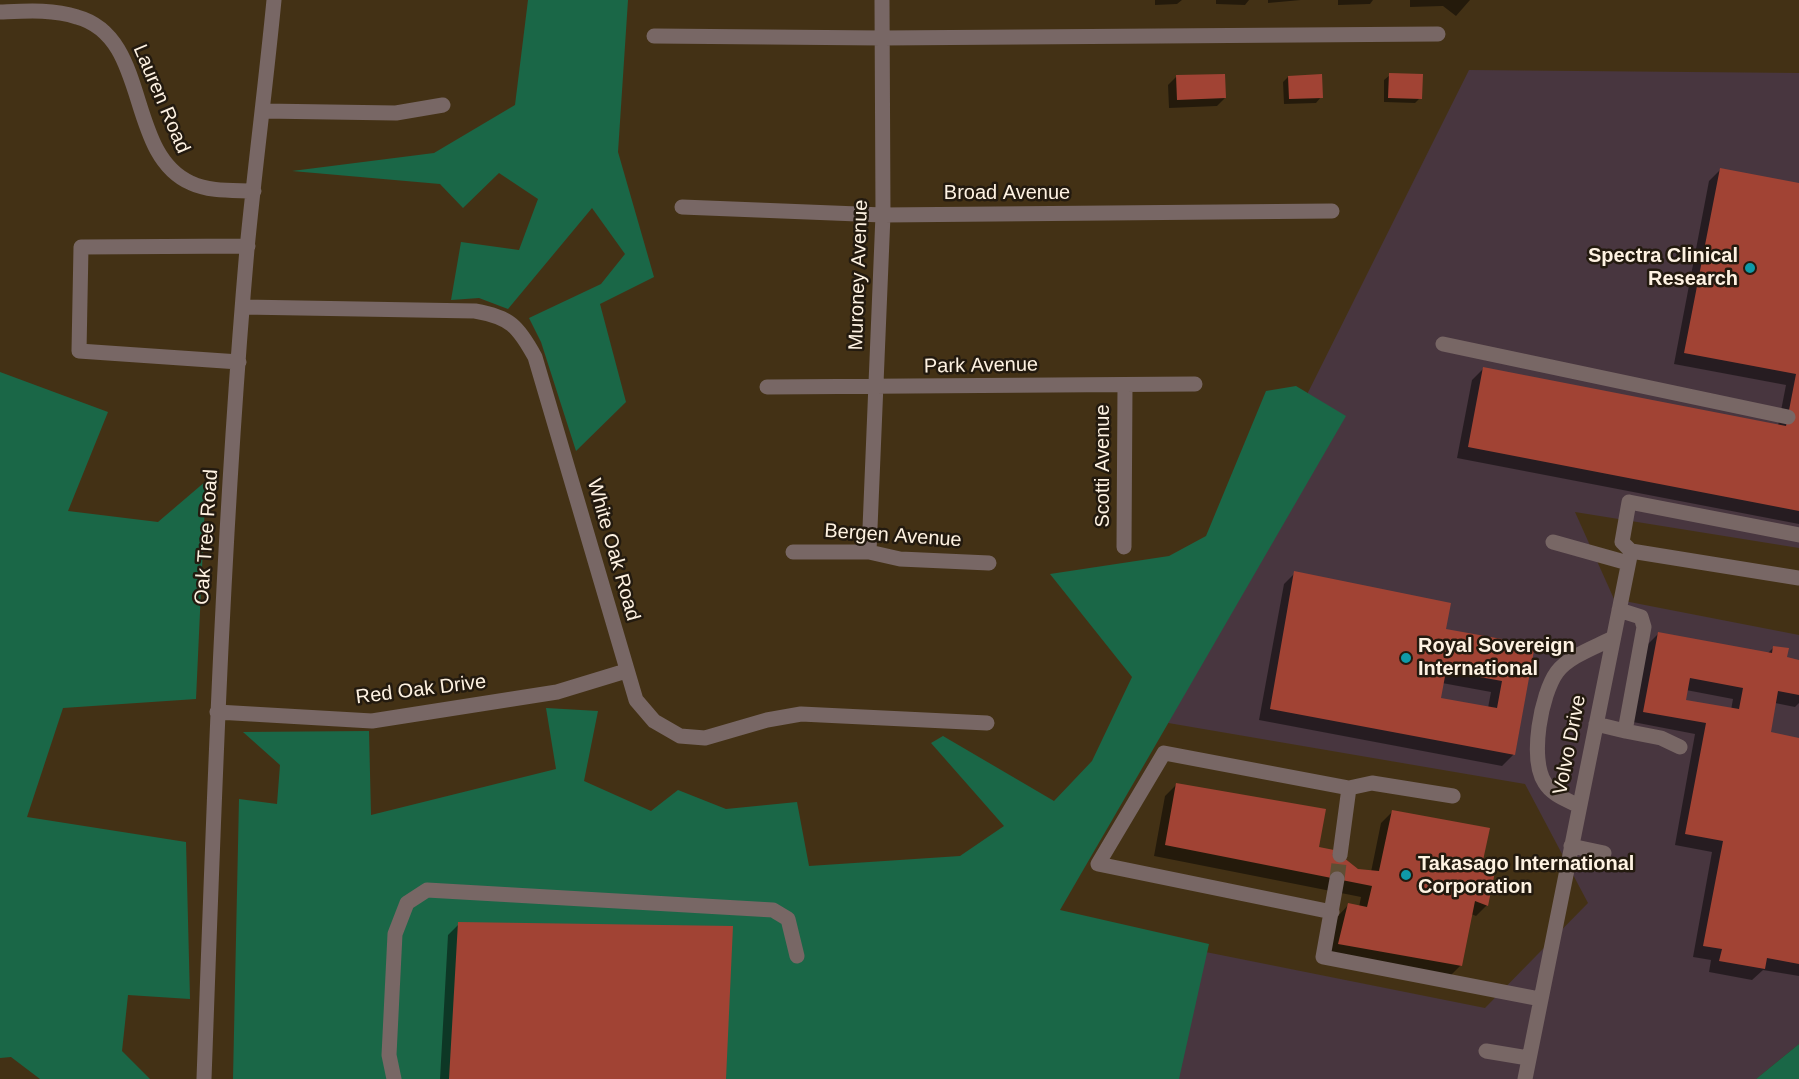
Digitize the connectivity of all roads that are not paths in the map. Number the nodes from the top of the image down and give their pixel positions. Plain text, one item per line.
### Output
1 (274, 0) edge
2 (882, 0) edge
3 (0, 12) edge
4 (1438, 34) dead end
5 (654, 36) dead end
6 (882, 38) junction
7 (444, 105) dead end
8 (263, 111) junction
9 (254, 191) junction
10 (682, 207) dead end
11 (1332, 211) dead end
12 (883, 214) junction
13 (248, 246) junction
14 (243, 307) junction
15 (1443, 345) dead end
16 (239, 362) junction
17 (1195, 384) dead end
18 (1125, 386) junction
19 (767, 387) dead end
20 (875, 388) junction
21 (1788, 417) dead end
22 (1799, 535) edge
23 (1553, 543) dead end
24 (1124, 547) dead end
25 (793, 552) dead end
26 (869, 552) junction
27 (1629, 557) junction
28 (990, 562) dead end
29 (1799, 578) edge
30 (1619, 610) junction
31 (1613, 638) junction
32 (626, 671) junction
33 (217, 712) junction
34 (987, 723) dead end
35 (1596, 724) junction
36 (1625, 731) junction
37 (1680, 747) dead end
38 (1349, 788) junction
39 (1453, 796) dead end
40 (1579, 806) junction
41 (1571, 846) junction
42 (1604, 853) dead end
43 (1340, 855) tunnel mouth
44 (1337, 879) tunnel mouth
45 (1332, 912) junction
46 (797, 956) dead end
47 (1540, 999) junction
48 (1486, 1051) dead end
49 (1528, 1058) junction
50 (204, 1079) edge
51 (394, 1079) edge
52 (1525, 1079) edge

1 - 8 street, Oak Tree Road
2 - 6 street, Muroney Avenue
3 - 9 street, Lauren Road
4 - 6 street
5 - 6 street
6 - 12 street, Muroney Avenue
7 - 8 street
8 - 9 street, Oak Tree Road
9 - 13 street, Oak Tree Road
10 - 12 street, Broad Avenue
11 - 12 street, Broad Avenue
12 - 20 street, Muroney Avenue
13 - 14 street, Oak Tree Road
13 - 16 street
14 - 16 street, Oak Tree Road
14 - 32 street, White Oak Road
15 - 21 street
16 - 33 street, Oak Tree Road
17 - 18 street, Park Avenue
18 - 20 street, Park Avenue
18 - 24 street, Scotti Avenue
19 - 20 street, Park Avenue
20 - 26 street, Muroney Avenue
22 - 27 street
23 - 27 street
25 - 26 street, Bergen Avenue
26 - 28 street, Bergen Avenue
27 - 29 street
27 - 30 street, Volvo Drive
30 - 31 street, Volvo Drive
30 - 36 street
31 - 35 street, Volvo Drive
31 - 40 street
32 - 33 street, Red Oak Drive
32 - 34 street, White Oak Road
33 - 50 street, Oak Tree Road
35 - 36 street
35 - 40 street, Volvo Drive
36 - 37 street
38 - 39 street
38 - 43 street
38 - 45 street
40 - 41 street, Volvo Drive
41 - 42 street
41 - 47 street, Volvo Drive
44 - 45 street
45 - 47 street
46 - 51 street
47 - 49 street, Volvo Drive
48 - 49 street
49 - 52 street, Volvo Drive

